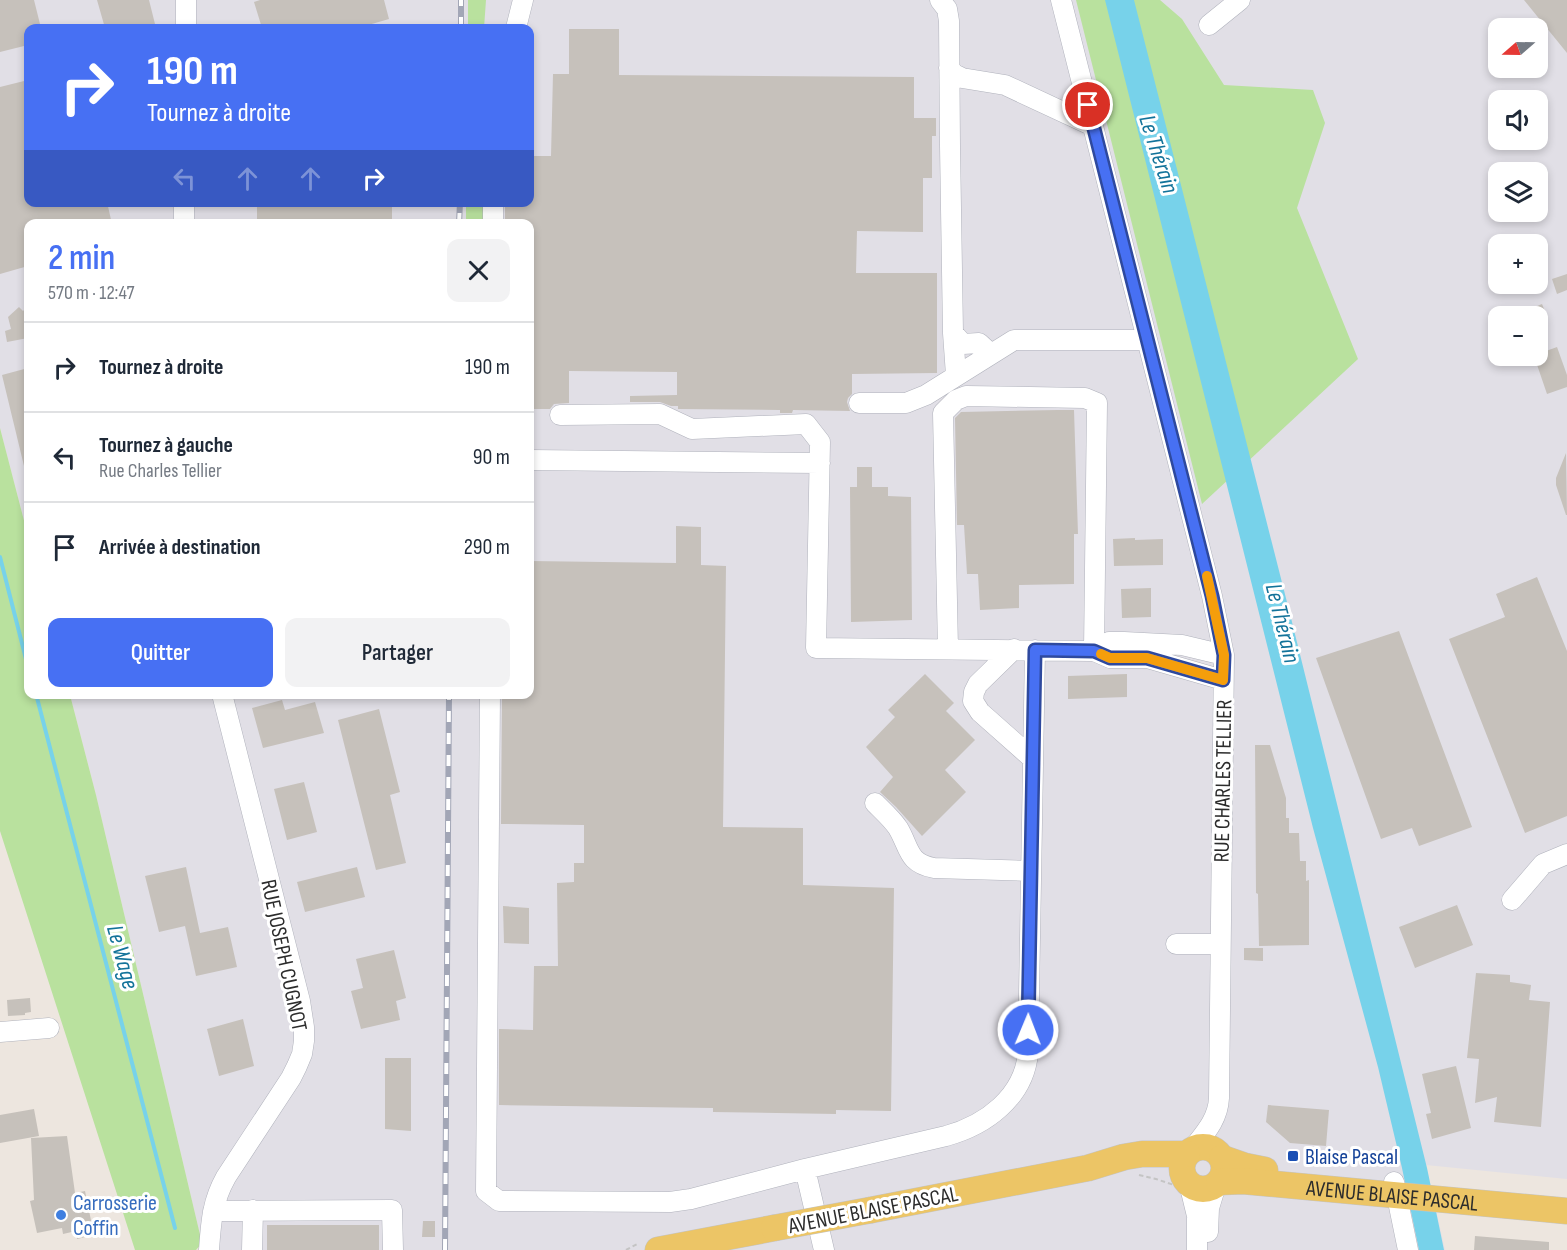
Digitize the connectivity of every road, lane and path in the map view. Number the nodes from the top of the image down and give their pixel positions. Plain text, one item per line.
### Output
1 (186, 0) edge
2 (523, 0) edge
3 (940, 0) edge
4 (1061, 0) edge
5 (1240, 0) edge
6 (186, 24) edge
7 (517, 24) edge
8 (1209, 25) dead end
9 (949, 68) junction
10 (1093, 126) junction
11 (953, 333) junction
12 (1147, 340) junction
13 (991, 354) junction
14 (956, 375) junction
15 (859, 403) dead end
16 (560, 416) dead end
17 (534, 460) edge
18 (820, 463) junction
19 (948, 649) junction
20 (1014, 650) junction
21 (1035, 650) junction
22 (1094, 651) junction
23 (1224, 655) junction
24 (1223, 680) junction
25 (223, 699) edge
26 (490, 699) edge
27 (1033, 759) junction
28 (876, 803) dead end
29 (1567, 854) edge
30 (1031, 871) junction
31 (1512, 900) dead end
32 (1176, 944) dead end
33 (1220, 944) junction
34 (49, 1028) dead end
35 (0, 1032) edge
36 (1216, 1113) junction
37 (1188, 1166) junction
38 (806, 1169) junction
39 (1219, 1170) junction
40 (1398, 1189) junction
41 (1444, 1193) junction
42 (1567, 1197) edge
43 (253, 1210) junction
44 (213, 1211) junction
45 (1567, 1211) edge
46 (208, 1244) edge
47 (252, 1250) edge
48 (393, 1250) edge
49 (658, 1250) edge
50 (824, 1250) edge
51 (1197, 1250) edge
52 (1208, 1250) edge
53 (1408, 1250) edge

1 - 6 street
2 - 7 street
3 - 9 street
4 - 10 street, RUE CHARLES TELLIER
5 - 8 street
9 - 10 street
9 - 11 street
10 - 12 street, RUE CHARLES TELLIER
11 - 13 street
11 - 14 street
12 - 13 street
12 - 23 street, RUE CHARLES TELLIER
13 - 14 street
14 - 15 street
16 - 18 street
17 - 18 street
18 - 19 street
19 - 20 street
19 - 22 street
20 - 21 street
20 - 27 street
21 - 22 street
21 - 27 street
22 - 23 street
22 - 24 street
23 - 24 street, RUE CHARLES TELLIER
24 - 33 street, RUE CHARLES TELLIER
25 - 44 street, RUE JOSEPH CUGNOT
26 - 38 street
27 - 30 street
28 - 30 street
29 - 31 street
30 - 38 street
32 - 33 street
33 - 36 street, RUE CHARLES TELLIER
34 - 35 street
36 - 37 street, RUE CHARLES TELLIER
36 - 39 street, RUE CHARLES TELLIER
37 - 39 main road, AVENUE BLAISE PASCAL
37 - 39 main road, AVENUE BLAISE PASCAL
37 - 49 main road, AVENUE BLAISE PASCAL, bridge
37 - 51 street
38 - 50 street
39 - 40 main road, AVENUE BLAISE PASCAL
39 - 52 street, RUE CHARLES TELLIER
40 - 41 main road, AVENUE BLAISE PASCAL
40 - 53 street
41 - 42 main road, AVENUE BLAISE PASCAL
41 - 45 main road, AVENUE BLAISE PASCAL
43 - 44 street
43 - 47 street
43 - 48 street
44 - 46 street, RUE JOSEPH CUGNOT

